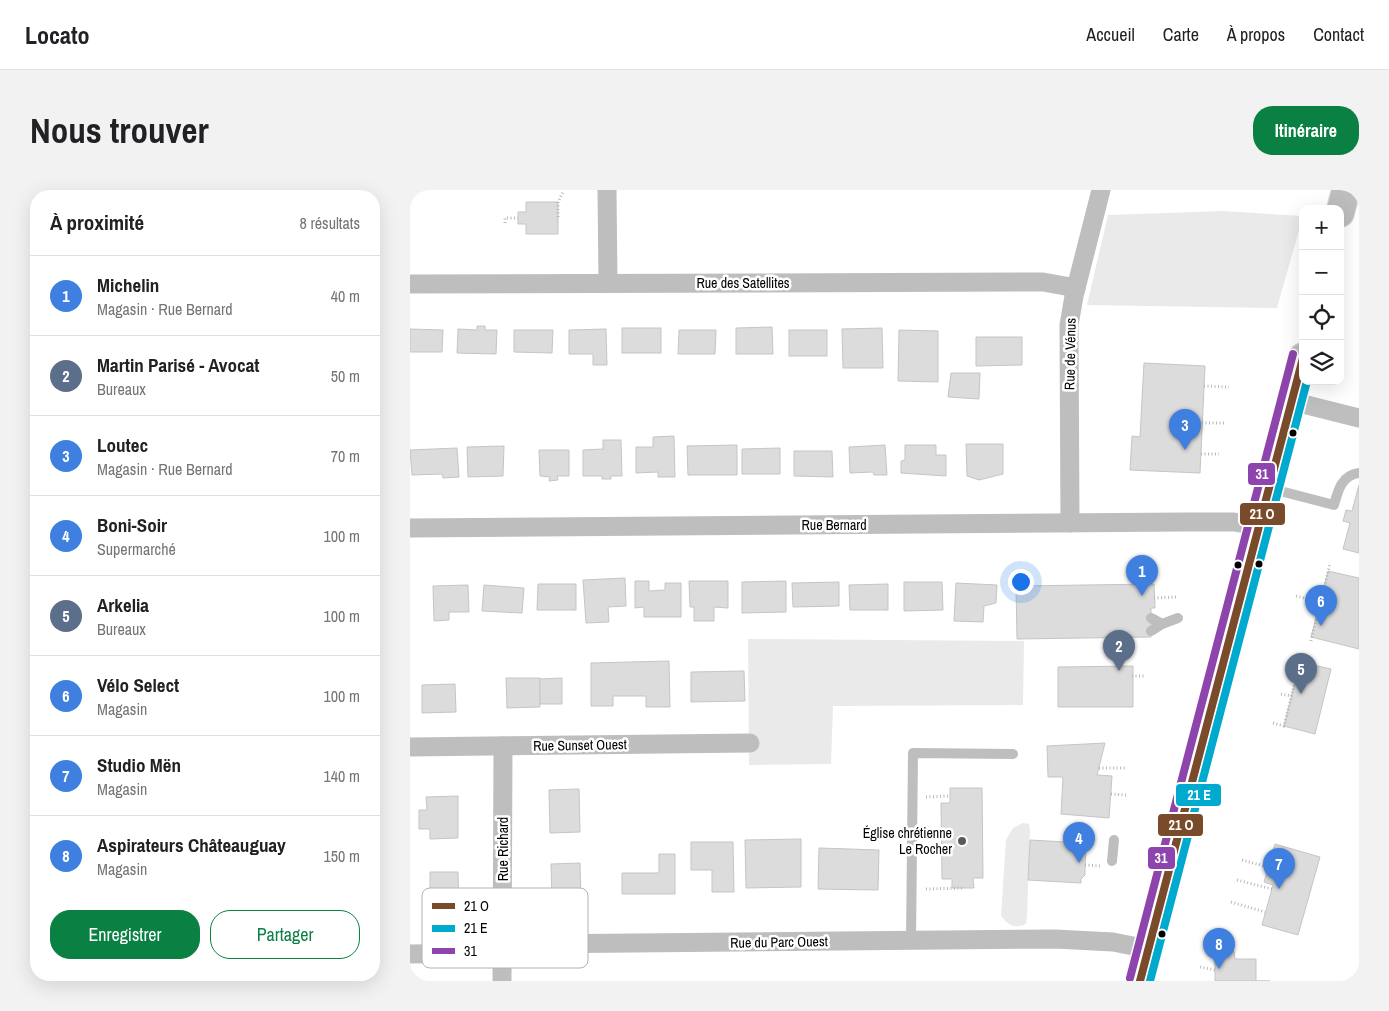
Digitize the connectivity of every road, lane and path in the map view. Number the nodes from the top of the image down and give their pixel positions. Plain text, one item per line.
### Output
1 (607, 190) edge
2 (1101, 190) edge
3 (1346, 190) edge
4 (563, 192) dead end
5 (1342, 205) edge
6 (558, 217) dead end
7 (518, 218) dead end
8 (505, 223) dead end
9 (410, 284) edge
10 (608, 284) junction
11 (1076, 288) junction
12 (1299, 372) edge
13 (1204, 386) dead end
14 (1229, 387) dead end
15 (1291, 401) junction
16 (1359, 418) edge
17 (1224, 423) dead end
18 (1202, 424) dead end
19 (1201, 454) dead end
20 (1219, 454) dead end
21 (1359, 473) edge
22 (1268, 487) junction
23 (1070, 523) junction
24 (1258, 526) junction
25 (410, 528) edge
26 (1330, 564) dead end
27 (1296, 596) dead end
28 (1178, 597) dead end
29 (1154, 598) dead end
30 (1320, 602) junction
31 (1151, 618) dead end
32 (1178, 618) dead end
33 (1162, 624) junction
34 (1151, 631) dead end
35 (1311, 641) dead end
36 (1290, 660) dead end
37 (1132, 676) dead end
38 (1144, 676) dead end
39 (1281, 694) dead end
40 (1292, 696) junction
41 (1273, 724) dead end
42 (750, 743) dead end
43 (503, 746) junction
44 (410, 747) edge
45 (1013, 754) dead end
46 (1099, 768) dead end
47 (1127, 768) dead end
48 (1111, 794) dead end
49 (1126, 795) dead end
50 (950, 796) dead end
51 (938, 797) dead end
52 (1114, 840) dead end
53 (1242, 860) dead end
54 (1112, 862) dead end
55 (1268, 867) dead end
56 (1237, 880) dead end
57 (502, 888) edge
58 (962, 888) dead end
59 (940, 889) dead end
60 (1272, 889) dead end
61 (1231, 902) dead end
62 (1265, 912) dead end
63 (911, 940) junction
64 (588, 943) edge
65 (1148, 949) junction
66 (1200, 967) dead end
67 (502, 968) edge
68 (1215, 970) dead end
69 (502, 981) edge
70 (1140, 981) edge

1 - 10 street
2 - 11 street, Rue de Vénus
3 - 5 highway
4 - 6 path
7 - 8 path
9 - 10 street, Rue des Satellites
10 - 11 street, Rue des Satellites
11 - 23 street, Rue de Vénus
12 - 15 highway
13 - 14 path
15 - 16 street
15 - 22 highway
17 - 18 path
19 - 20 path
21 - 22 lane
22 - 24 highway
23 - 24 street, Rue Bernard
23 - 25 street, Rue Bernard
24 - 65 highway
26 - 30 path
27 - 30 path
28 - 29 path
30 - 35 path
31 - 33 lane
32 - 33 lane
33 - 34 lane
36 - 40 path
37 - 38 path
39 - 40 path
40 - 41 path
42 - 43 street, Rue Sunset Ouest
43 - 44 street, Rue Sunset Ouest
43 - 57 street, Rue Richard
45 - 63 lane
46 - 47 path
48 - 49 path
50 - 51 path
52 - 54 lane
53 - 55 path
56 - 60 path
58 - 59 path
61 - 62 path
63 - 64 street, Rue du Parc Ouest
63 - 65 street, Rue du Parc Ouest
65 - 70 highway
66 - 68 path
67 - 69 street, Rue Richard

